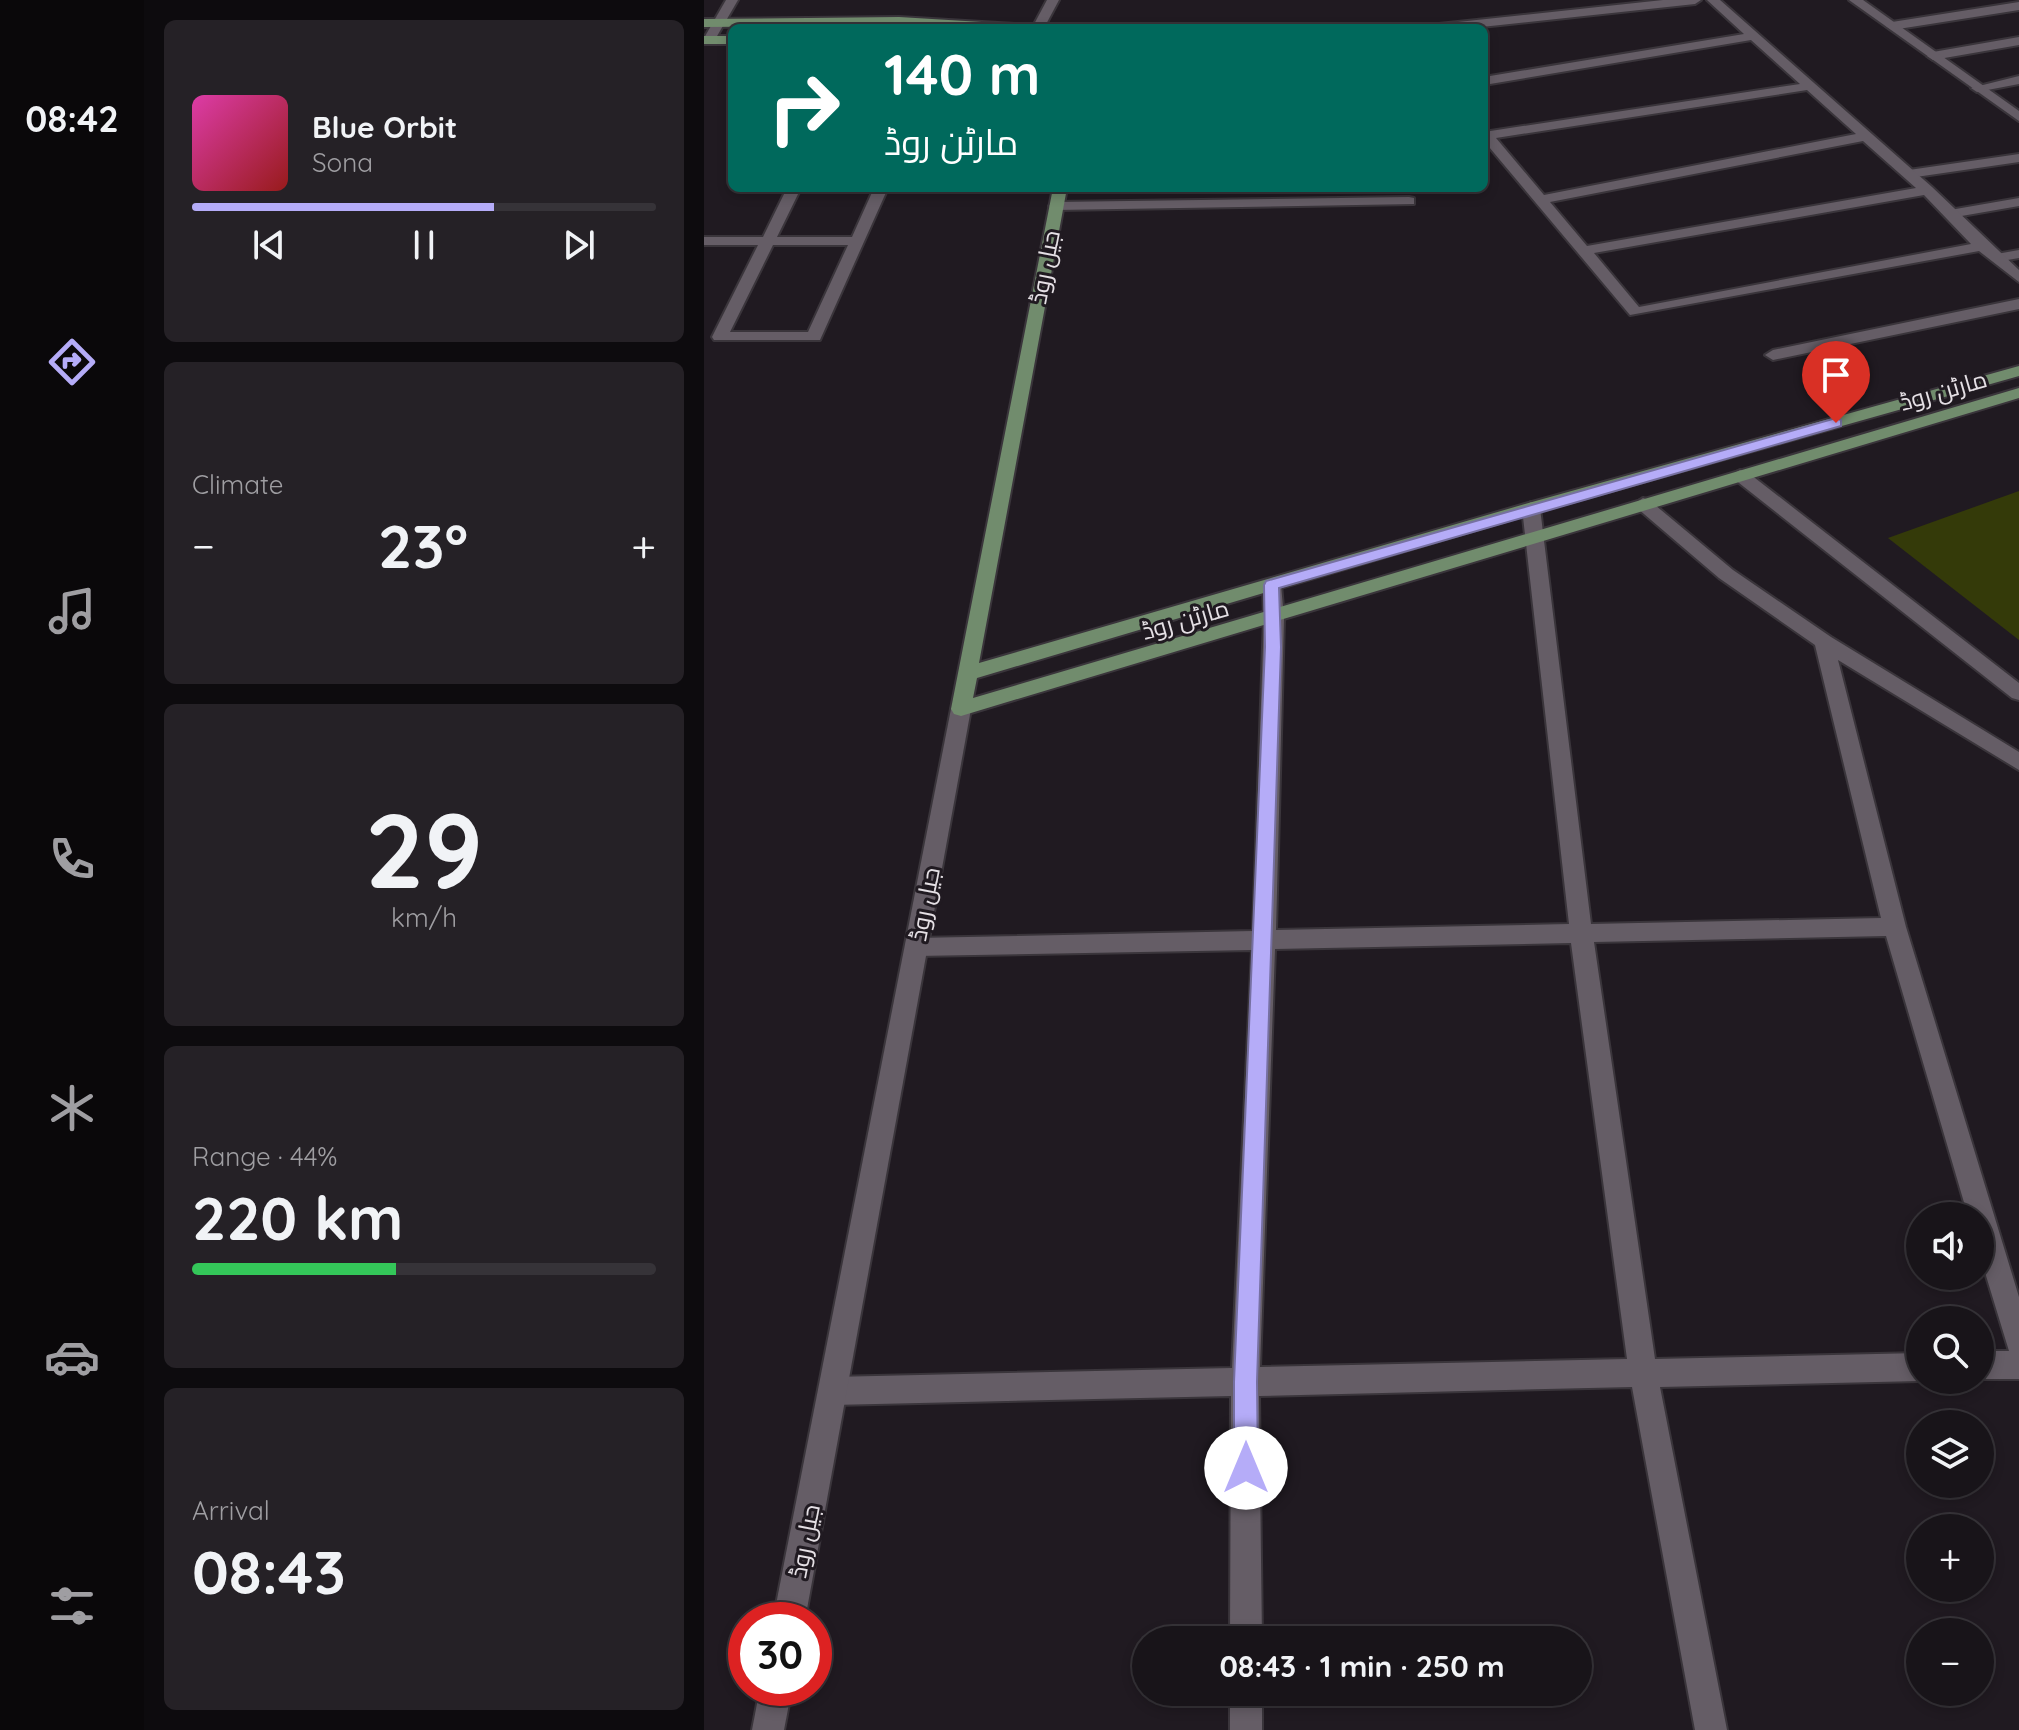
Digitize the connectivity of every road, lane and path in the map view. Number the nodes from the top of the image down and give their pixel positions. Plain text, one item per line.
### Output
1 (732, 0) edge
2 (1053, 0) edge
3 (1695, 0) edge
4 (1713, 0) edge
5 (1855, 0) edge
6 (2019, 6) edge
7 (704, 23) edge
8 (719, 23) junction
9 (949, 24) edge
10 (1040, 24) edge
11 (1476, 24) edge
12 (1892, 26) junction
13 (1754, 36) junction
14 (706, 40) edge
15 (728, 40) edge
16 (2019, 41) edge
17 (1933, 56) junction
18 (1488, 80) edge
19 (2019, 80) edge
20 (1810, 86) junction
21 (1977, 88) junction
22 (2019, 117) edge
23 (1488, 136) edge
24 (1866, 136) junction
25 (1488, 138) edge
26 (2019, 158) edge
27 (1909, 174) junction
28 (1927, 190) junction
29 (792, 192) edge
30 (879, 192) edge
31 (1059, 192) edge
32 (1543, 199) junction
33 (1409, 201) dead end
34 (2019, 202) edge
35 (1056, 206) junction
36 (1950, 214) junction
37 (765, 240) junction
38 (704, 241) edge
39 (857, 241) junction
40 (1982, 246) junction
41 (1582, 251) junction
42 (2019, 254) edge
43 (1996, 258) junction
44 (2019, 278) edge
45 (2019, 304) edge
46 (1773, 355) dead end
47 (2019, 371) edge
48 (2019, 393) edge
49 (1740, 475) junction
50 (1643, 504) junction
51 (1531, 508) junction
52 (1536, 536) junction
53 (1272, 585) junction
54 (1274, 618) junction
55 (1824, 642) junction
56 (967, 674) junction
57 (2019, 693) edge
58 (961, 709) junction
59 (2019, 762) edge
60 (1895, 927) junction
61 (1581, 933) junction
62 (1264, 939) junction
63 (916, 947) junction
64 (2019, 1342) edge
65 (1994, 1365) edge
66 (2019, 1365) edge
67 (1906, 1367) edge
68 (1643, 1373) junction
69 (1245, 1382) junction
70 (832, 1391) junction
71 (792, 1602) edge
72 (1246, 1626) edge
73 (773, 1706) edge
74 (1246, 1706) edge
75 (768, 1730) edge
76 (1246, 1730) edge
77 (1711, 1730) edge

1 - 8 street
2 - 10 street
3 - 11 street
4 - 13 street
5 - 12 street
6 - 12 street
7 - 8 main road
8 - 9 main road
8 - 14 street
12 - 17 street
13 - 18 street
13 - 20 street
14 - 15 main road
16 - 17 street
17 - 21 street
19 - 21 street
20 - 23 street
20 - 24 street
21 - 22 street
24 - 27 street
24 - 32 street
25 - 32 street
26 - 27 street
27 - 28 street
28 - 36 street
28 - 41 street
29 - 37 street
30 - 39 street
31 - 35 main road, جیل روڈ
32 - 41 street
33 - 35 street
34 - 36 street
35 - 56 main road, جیل روڈ
36 - 40 street
37 - 38 street
37 - 39 street
37 - 39 street
40 - 41 street
40 - 43 street
42 - 43 street
43 - 44 street
45 - 46 street
47 - 51 main road, مارٹن روڈ
48 - 49 main road, مارٹن روڈ
49 - 50 main road, مارٹن روڈ
49 - 57 street
50 - 52 main road, مارٹن روڈ
50 - 55 street
51 - 52 street
51 - 53 main road, مارٹن روڈ
52 - 54 main road, مارٹن روڈ
52 - 61 street
53 - 54 street
53 - 56 main road, مارٹن روڈ
54 - 58 main road, مارٹن روڈ
54 - 62 street
55 - 59 street
55 - 60 street
56 - 58 main road, جیل روڈ
58 - 63 street, جیل روڈ
60 - 61 street
60 - 64 street
61 - 62 street
61 - 68 street
62 - 63 street
62 - 69 street
63 - 70 street, جیل روڈ
65 - 66 street
67 - 68 street
68 - 69 street
68 - 77 street
69 - 70 street
69 - 72 street
70 - 71 street, جیل روڈ
73 - 75 street
74 - 76 street

